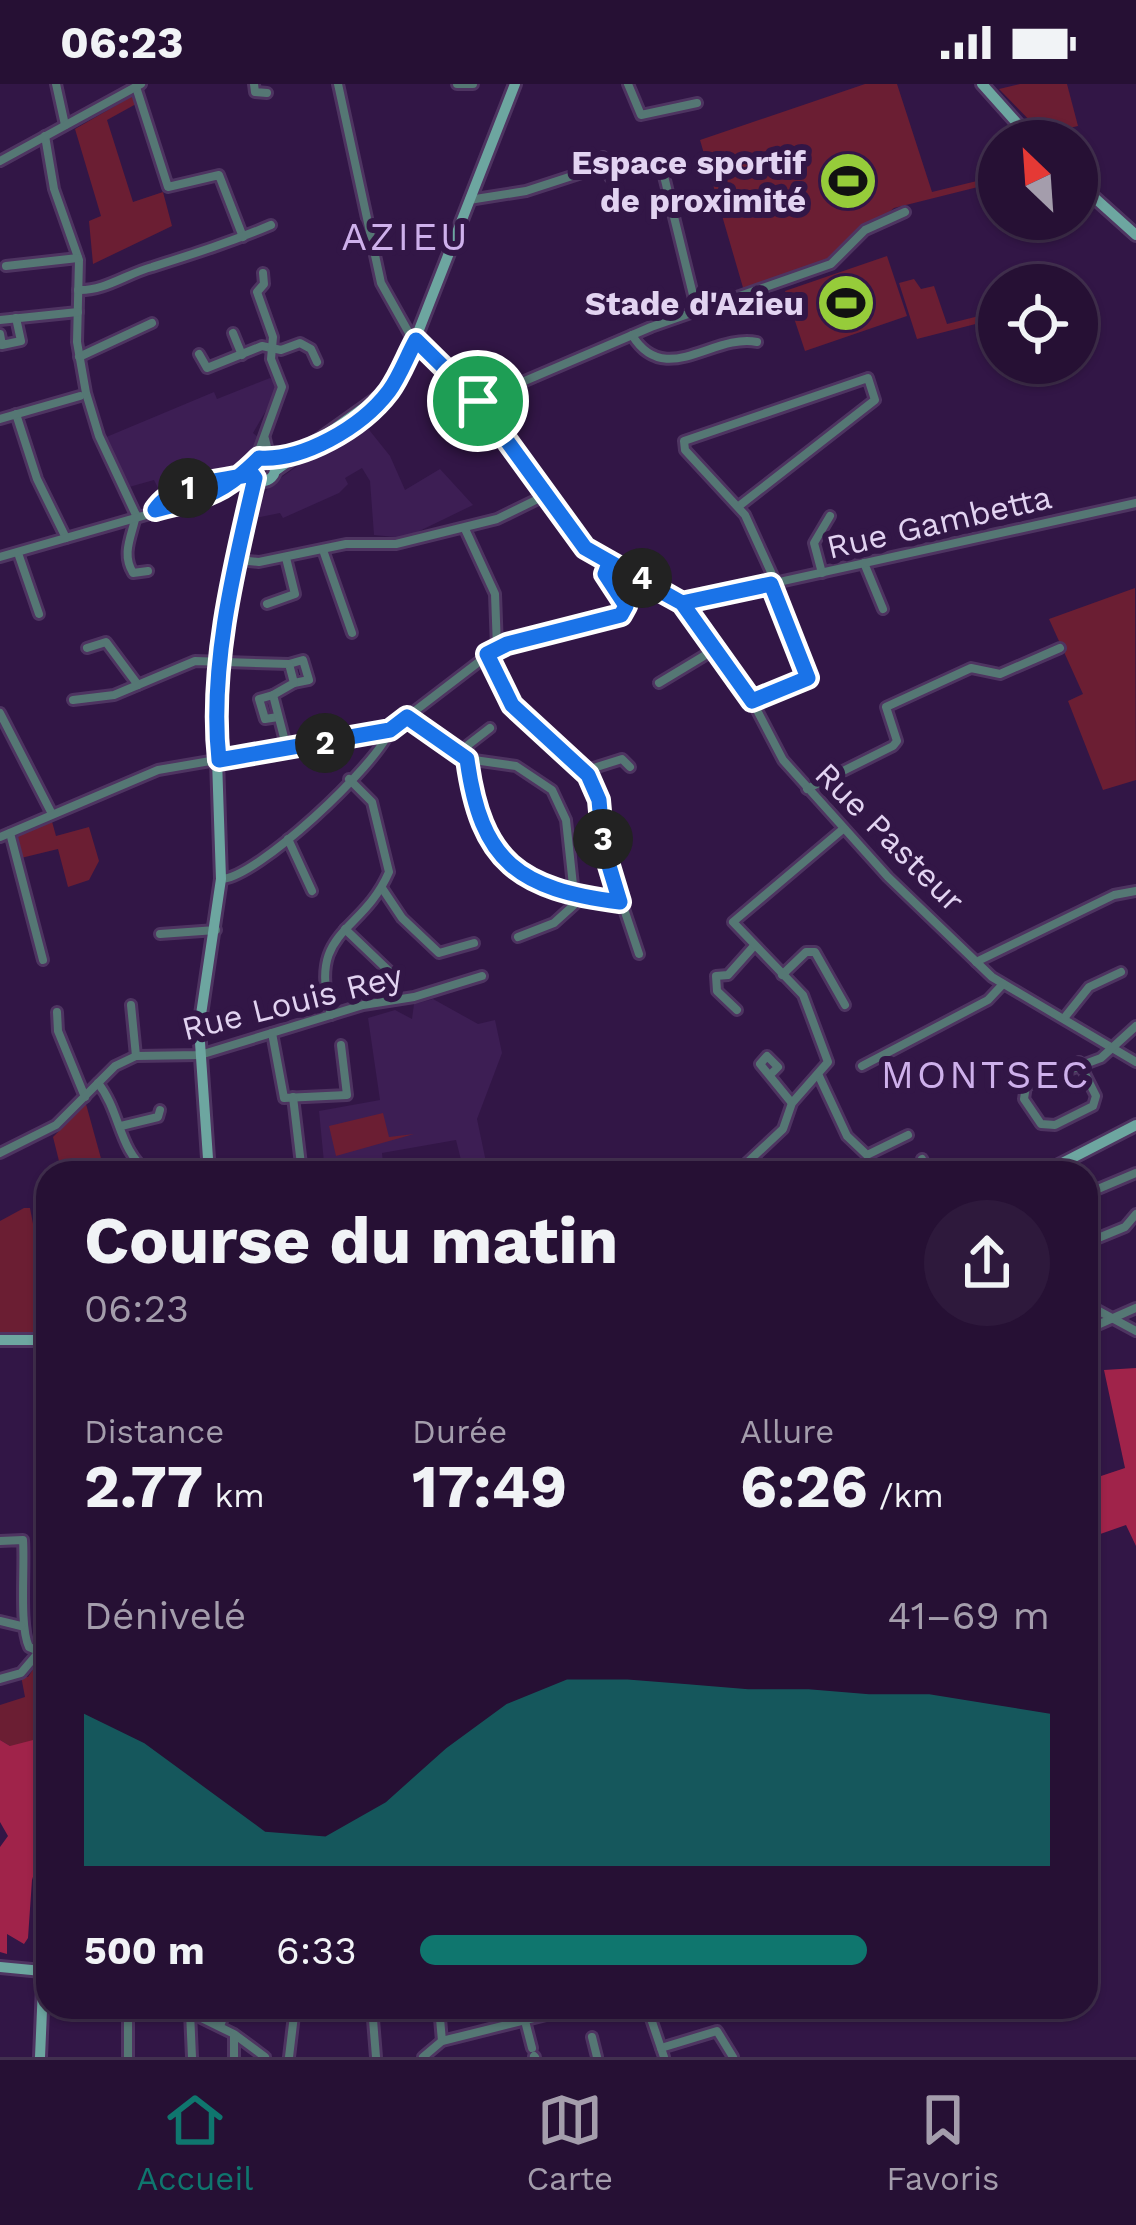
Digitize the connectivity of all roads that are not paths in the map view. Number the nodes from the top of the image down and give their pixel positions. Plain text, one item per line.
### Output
1 (56, 84) edge
2 (254, 84) edge
3 (338, 84) edge
4 (457, 84) edge
5 (473, 84) edge
6 (515, 84) edge
7 (628, 84) edge
8 (982, 84) edge
9 (139, 85) edge
10 (267, 93) dead end
11 (697, 103) dead end
12 (1014, 120) edge
13 (65, 125) junction
14 (45, 136) junction
15 (1, 158) edge
16 (664, 176) dead end
17 (610, 177) dead end
18 (469, 200) junction
19 (1098, 201) edge
20 (905, 212) dead end
21 (271, 225) dead end
22 (1136, 235) edge
23 (243, 237) junction
24 (78, 258) junction
25 (6, 266) dead end
26 (263, 273) dead end
27 (78, 290) junction
28 (697, 311) junction
29 (78, 312) junction
30 (16, 318) junction
31 (0, 320) edge
32 (152, 323) dead end
33 (301, 330) dead end
34 (233, 333) dead end
35 (0, 334) edge
36 (632, 335) junction
37 (416, 340) junction
38 (757, 342) dead end
39 (300, 343) junction
40 (272, 349) junction
41 (199, 354) dead end
42 (242, 355) junction
43 (79, 356) junction
44 (317, 362) dead end
45 (80, 395) dead end
46 (478, 401) junction
47 (16, 414) junction
48 (0, 419) edge
49 (262, 469) junction
50 (235, 479) junction
51 (544, 496) junction
52 (1136, 503) edge
53 (160, 506) junction
54 (739, 506) junction
55 (136, 515) junction
56 (830, 516) dead end
57 (465, 529) junction
58 (66, 538) junction
59 (323, 549) junction
60 (18, 553) junction
61 (0, 557) edge
62 (286, 558) junction
63 (236, 560) junction
64 (609, 563) junction
65 (864, 563) junction
66 (148, 571) dead end
67 (822, 573) junction
68 (774, 584) junction
69 (682, 603) junction
70 (267, 604) dead end
71 (883, 609) dead end
72 (39, 614) dead end
73 (352, 633) dead end
74 (87, 648) dead end
75 (497, 648) junction
76 (716, 648) junction
77 (1060, 648) dead end
78 (487, 654) junction
79 (289, 664) junction
80 (223, 666) junction
81 (294, 683) junction
82 (659, 683) dead end
83 (138, 685) junction
84 (73, 700) dead end
85 (752, 701) junction
86 (0, 713) edge
87 (407, 717) junction
88 (490, 728) dead end
89 (390, 730) junction
90 (287, 749) junction
91 (467, 759) junction
92 (219, 760) junction
93 (630, 767) dead end
94 (584, 771) junction
95 (350, 779) junction
96 (806, 790) junction
97 (51, 812) junction
98 (844, 829) junction
99 (5, 835) edge
100 (288, 839) junction
101 (221, 879) junction
102 (382, 888) junction
103 (1136, 891) edge
104 (312, 892) dead end
105 (575, 896) junction
106 (620, 902) junction
107 (345, 928) junction
108 (216, 930) junction
109 (160, 934) dead end
110 (518, 937) dead end
111 (474, 943) dead end
112 (753, 947) junction
113 (638, 954) dead end
114 (43, 961) dead end
115 (976, 962) junction
116 (1121, 972) dead end
117 (391, 973) dead end
118 (782, 975) junction
119 (482, 976) dead end
120 (1004, 984) junction
121 (131, 1005) dead end
122 (845, 1005) dead end
123 (737, 1010) dead end
124 (57, 1012) dead end
125 (331, 1015) junction
126 (1065, 1017) junction
127 (1136, 1026) edge
128 (272, 1033) junction
129 (341, 1046) dead end
130 (1112, 1047) junction
131 (762, 1054) dead end
132 (200, 1055) junction
133 (136, 1056) junction
134 (1136, 1062) edge
135 (1079, 1063) junction
136 (862, 1066) dead end
137 (818, 1074) junction
138 (98, 1084) junction
139 (85, 1097) junction
140 (293, 1097) junction
141 (792, 1103) junction
142 (160, 1110) dead end
143 (1136, 1125) edge
144 (121, 1126) junction
145 (908, 1135) dead end
146 (0, 1153) edge
147 (137, 1161) edge
148 (207, 1161) edge
149 (301, 1161) edge
150 (749, 1161) edge
151 (1066, 1161) edge
152 (1136, 1173) edge
153 (1098, 1189) edge
154 (1136, 1214) edge
155 (1098, 1238) edge
156 (1136, 1308) edge
157 (1098, 1312) edge
158 (1109, 1320) junction
159 (1098, 1325) edge
160 (1136, 1331) edge
161 (0, 1340) edge
162 (36, 1340) edge
163 (0, 1541) edge
164 (0, 1621) edge
165 (21, 1626) junction
166 (36, 1645) edge
167 (36, 1660) edge
168 (0, 1679) edge
169 (0, 1967) edge
170 (36, 1976) edge
171 (42, 2019) edge
172 (128, 2019) edge
173 (190, 2019) edge
174 (205, 2019) edge
175 (223, 2019) edge
176 (294, 2019) edge
177 (373, 2019) edge
178 (440, 2019) edge
179 (529, 2019) edge
180 (651, 2019) edge
181 (525, 2020) junction
182 (220, 2026) junction
183 (234, 2034) junction
184 (592, 2037) dead end
185 (442, 2041) junction
186 (662, 2052) edge
187 (534, 2054) edge
188 (40, 2057) edge
189 (128, 2057) edge
190 (192, 2057) edge
191 (234, 2057) edge
192 (266, 2057) edge
193 (289, 2057) edge
194 (376, 2057) edge
195 (423, 2057) edge
196 (597, 2057) edge
197 (733, 2057) edge

1 - 13 street
2 - 10 street
3 - 37 street, Rue Pasteur
4 - 5 street
6 - 18 street
7 - 11 street
8 - 12 street
9 - 13 street
9 - 23 street
13 - 14 street
14 - 15 street
14 - 24 street
16 - 28 street
17 - 18 street
18 - 37 street
19 - 22 street
20 - 28 street
21 - 23 street
23 - 27 street
24 - 25 street
24 - 27 street
26 - 40 street
27 - 29 street
28 - 36 street
29 - 30 street
29 - 43 street
30 - 31 street
30 - 35 street
32 - 43 street
33 - 39 street
34 - 42 street
36 - 38 street
36 - 46 street
37 - 46 street, Rue Pasteur
37 - 49 street
39 - 40 street
39 - 44 street
40 - 42 street
40 - 49 street
41 - 42 street
43 - 55 street
45 - 47 street
46 - 51 street, Rue Pasteur
47 - 48 street
47 - 58 street
49 - 50 street
49 - 63 street
50 - 53 street
50 - 53 street
51 - 57 street
51 - 64 street, Rue Pasteur
52 - 65 street, Rue Gambetta
53 - 55 street
54 - 54 street
54 - 68 street
55 - 58 street
55 - 66 street
56 - 67 street
57 - 59 street
57 - 75 street
58 - 60 street
59 - 62 street
59 - 73 street
60 - 61 street
60 - 72 street
62 - 63 street
62 - 70 street
63 - 80 street
64 - 69 street, Rue Pasteur
64 - 75 street
65 - 67 street, Rue Gambetta
65 - 71 street
67 - 68 street, Rue Gambetta
68 - 69 street, Rue Gambetta
68 - 85 street
69 - 76 street, Rue Pasteur
74 - 83 street
75 - 78 street
76 - 82 street
76 - 85 street, Rue Pasteur
77 - 96 street
78 - 87 street
78 - 94 street
79 - 80 street
79 - 81 street
79 - 81 street
80 - 83 street
80 - 92 street
81 - 90 street
83 - 84 street
85 - 96 street, Rue Pasteur
86 - 97 street
87 - 89 street
87 - 91 street
88 - 91 street
89 - 90 street
89 - 95 street
90 - 92 street
91 - 105 street
91 - 105 street
92 - 97 street
92 - 101 street
93 - 94 street
94 - 106 street
95 - 100 street
95 - 102 street
96 - 98 street, Rue Pasteur
97 - 99 street
98 - 112 street
98 - 115 street, Rue Pasteur
99 - 114 street
100 - 101 street
100 - 104 street
101 - 108 street
102 - 107 street
102 - 111 street
103 - 115 street
105 - 106 street
105 - 110 street
106 - 113 street
107 - 117 street
107 - 125 street
108 - 109 street
108 - 132 street
112 - 118 street
112 - 123 street
115 - 120 street, Rue Pasteur
116 - 126 street
118 - 122 street
118 - 137 street
119 - 125 street, Rue Louis Rey
120 - 126 street, Rue Pasteur
120 - 136 street
121 - 133 street
124 - 139 street
125 - 128 street, Rue Louis Rey
126 - 130 street, Rue Pasteur
127 - 130 street
128 - 132 street, Rue Louis Rey
128 - 140 street
129 - 140 street
130 - 134 street, Rue Pasteur
130 - 135 street
131 - 141 street
132 - 133 street, Rue Louis Rey
132 - 148 street
133 - 138 street
135 - 135 street
137 - 141 street
137 - 145 street
138 - 139 street
138 - 144 street
139 - 146 street
140 - 149 street
141 - 150 street
142 - 144 street
143 - 151 street
144 - 147 street
152 - 153 street
154 - 155 street
156 - 158 street
157 - 158 street
158 - 159 street
158 - 160 street
161 - 162 street
163 - 165 street
164 - 165 street
165 - 166 street
167 - 168 street
169 - 170 street
171 - 188 street
172 - 189 street
173 - 190 street
174 - 182 street
175 - 182 street
176 - 193 street
177 - 194 street
178 - 185 street
179 - 181 street
180 - 186 street
181 - 185 street
181 - 187 street
182 - 183 street
183 - 191 street
183 - 192 street
184 - 196 street
185 - 195 street
186 - 197 street

